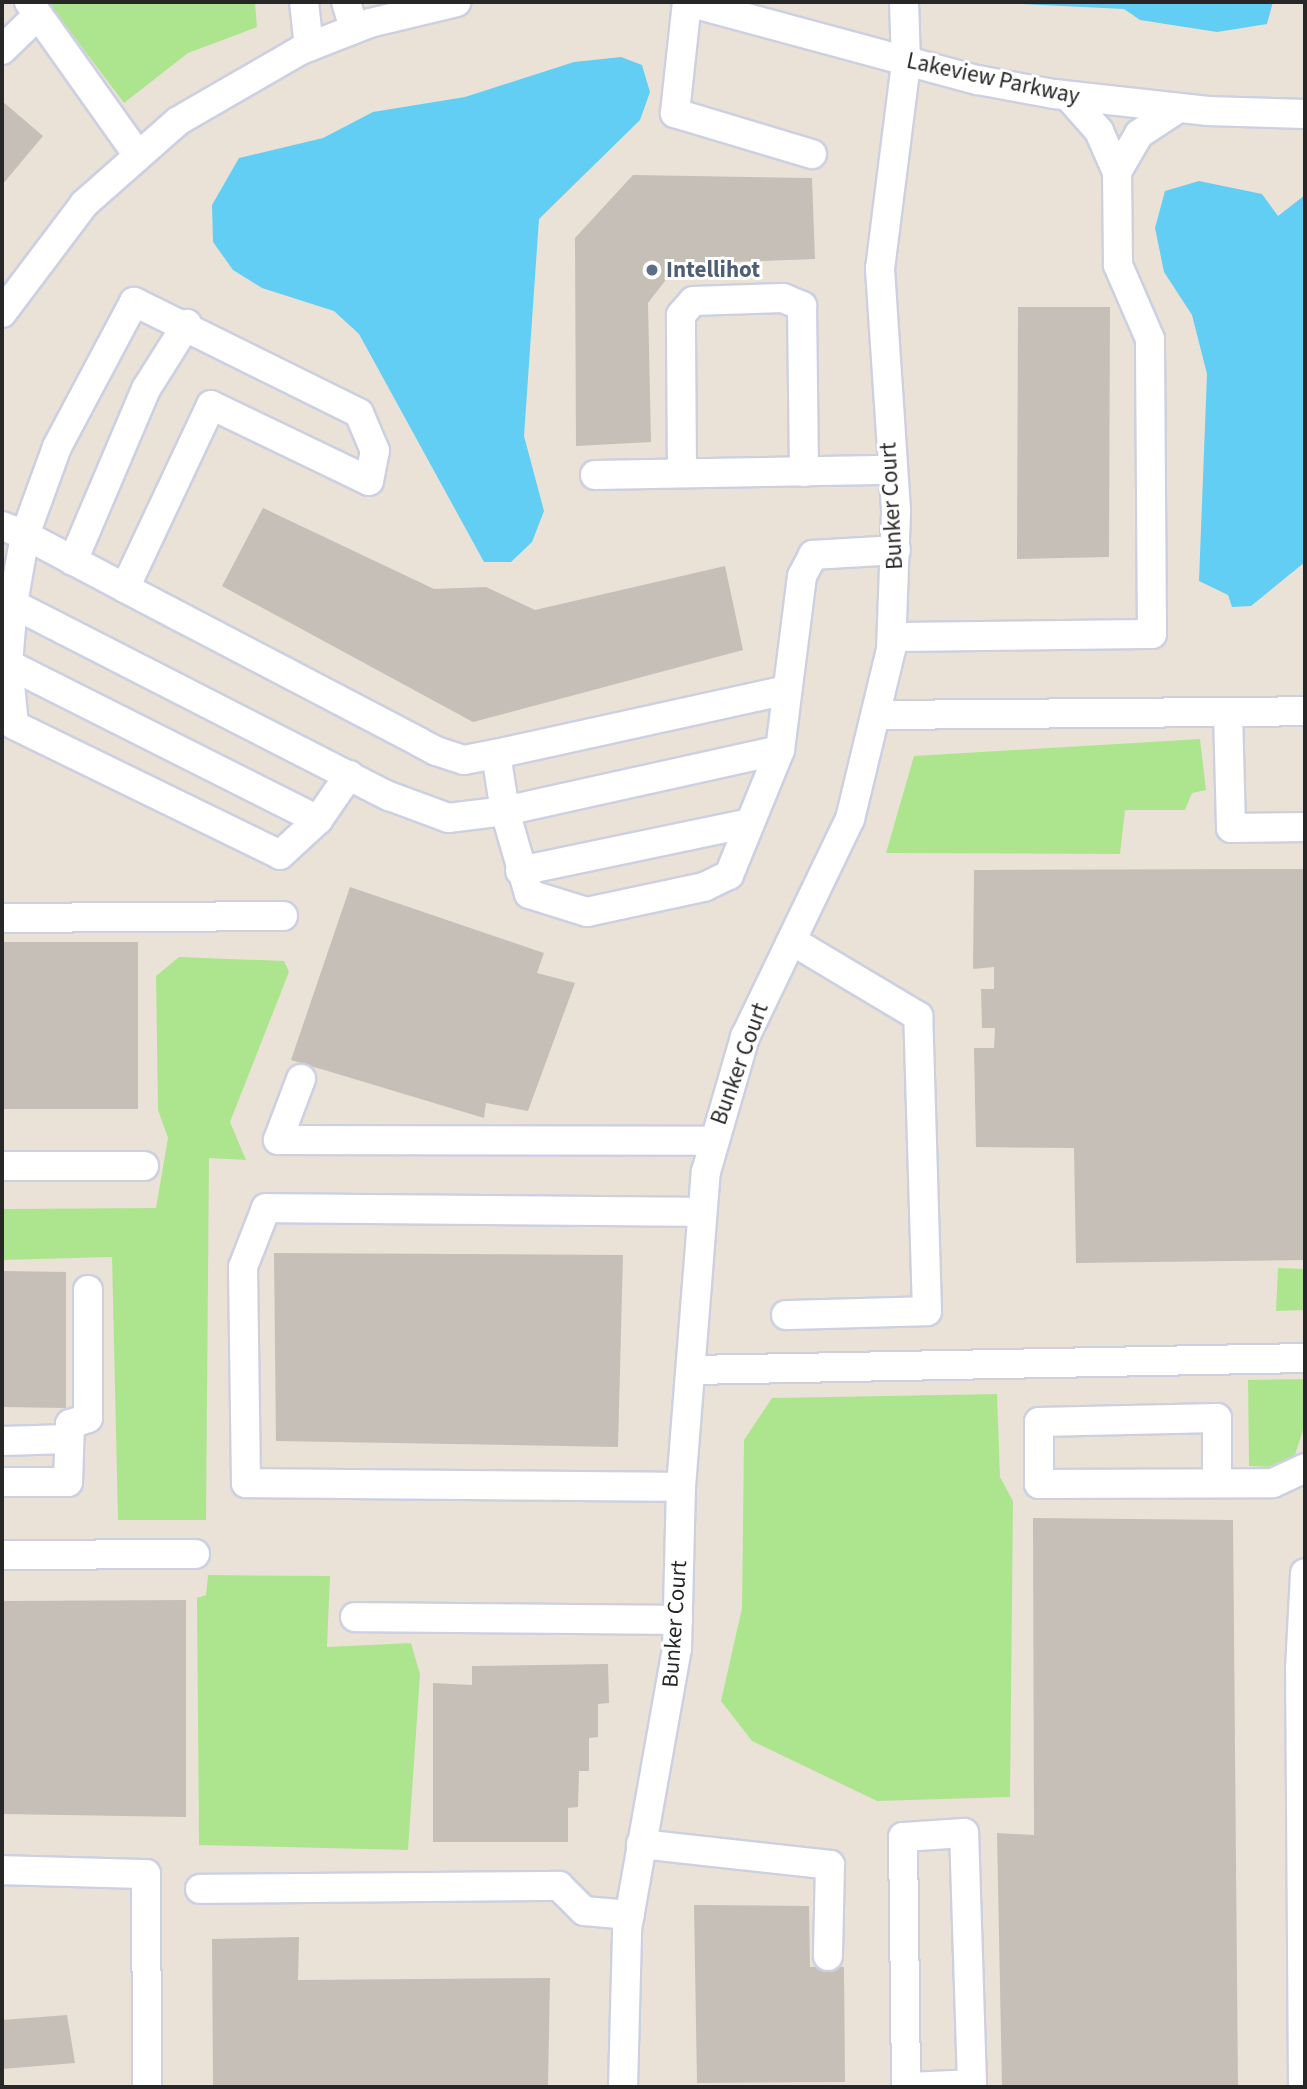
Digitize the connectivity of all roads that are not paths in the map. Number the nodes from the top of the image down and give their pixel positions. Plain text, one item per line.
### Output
1 (304, 2) edge
2 (346, 2) edge
3 (457, 2) edge
4 (687, 2) edge
5 (904, 2) edge
6 (34, 8) edge
7 (354, 29) junction
8 (309, 47) junction
9 (2, 50) edge
10 (906, 62) junction
11 (1068, 96) junction
12 (1177, 109) junction
13 (1305, 114) edge
14 (137, 154) junction
15 (812, 154) dead end
16 (1117, 172) junction
17 (2, 313) edge
18 (187, 324) junction
19 (892, 470) junction
20 (804, 472) junction
21 (682, 473) junction
22 (595, 475) dead end
23 (13, 531) edge
24 (896, 550) junction
25 (73, 561) junction
26 (125, 588) junction
27 (13, 604) junction
28 (892, 637) junction
29 (8, 664) junction
30 (787, 690) junction
31 (1305, 711) edge
32 (1228, 712) junction
33 (879, 715) junction
34 (780, 750) junction
35 (496, 754) junction
36 (349, 775) junction
37 (505, 811) junction
38 (318, 820) junction
39 (750, 823) junction
40 (1305, 827) edge
41 (520, 871) junction
42 (283, 916) dead end
43 (2, 918) edge
44 (792, 941) junction
45 (301, 1079) dead end
46 (713, 1142) junction
47 (2, 1166) edge
48 (144, 1166) dead end
49 (701, 1212) junction
50 (88, 1290) dead end
51 (786, 1315) dead end
52 (1305, 1358) edge
53 (692, 1370) junction
54 (69, 1439) junction
55 (2, 1441) edge
56 (1305, 1468) edge
57 (2, 1482) edge
58 (1217, 1483) junction
59 (681, 1488) junction
60 (195, 1554) dead end
61 (2, 1555) edge
62 (1305, 1573) edge
63 (355, 1617) dead end
64 (678, 1620) junction
65 (641, 1844) junction
66 (2, 1871) edge
67 (200, 1889) dead end
68 (629, 1915) junction
69 (828, 1956) dead end
70 (1304, 2056) edge
71 (147, 2087) edge
72 (623, 2087) edge
73 (905, 2087) edge
74 (1303, 2087) edge

1 - 8 street
2 - 7 street
3 - 7 street
4 - 10 street, Lakeview Parkway
4 - 15 street
5 - 10 street, Bunker Court
6 - 9 street
6 - 14 street
7 - 8 street
8 - 14 street
10 - 11 street, Lakeview Parkway
10 - 19 street, Bunker Court
11 - 12 street, Lakeview Parkway
11 - 16 street
12 - 13 street, Lakeview Parkway
12 - 16 street
14 - 17 street
16 - 28 street
18 - 23 street
18 - 25 street
18 - 26 street
19 - 20 street
19 - 24 street, Bunker Court
20 - 21 street
20 - 21 street
21 - 22 street
23 - 25 street
23 - 27 street
24 - 28 street, Bunker Court
24 - 30 street
25 - 26 street
26 - 35 street
27 - 29 street
27 - 36 street
28 - 33 street, Bunker Court
29 - 38 street
29 - 38 street
30 - 34 street
30 - 35 street
31 - 32 street
32 - 33 street
32 - 40 street
33 - 44 street, Bunker Court
34 - 37 street
34 - 39 street
35 - 37 street
36 - 37 street
36 - 38 street
37 - 41 street
39 - 41 street
39 - 41 street
42 - 43 street
44 - 46 street, Bunker Court
44 - 51 street
45 - 46 street
46 - 49 street, Bunker Court
47 - 48 street
49 - 53 street, Bunker Court
49 - 59 street
50 - 54 street
52 - 53 street
53 - 59 street, Bunker Court
54 - 55 street
54 - 57 street
56 - 58 street
58 - 58 street
59 - 64 street, Bunker Court
60 - 61 street
62 - 70 street
63 - 64 street
64 - 65 street, Bunker Court
65 - 68 street, Bunker Court
65 - 69 street
66 - 71 street
67 - 68 street
68 - 72 street, Bunker Court
70 - 74 street
73 - 73 street

